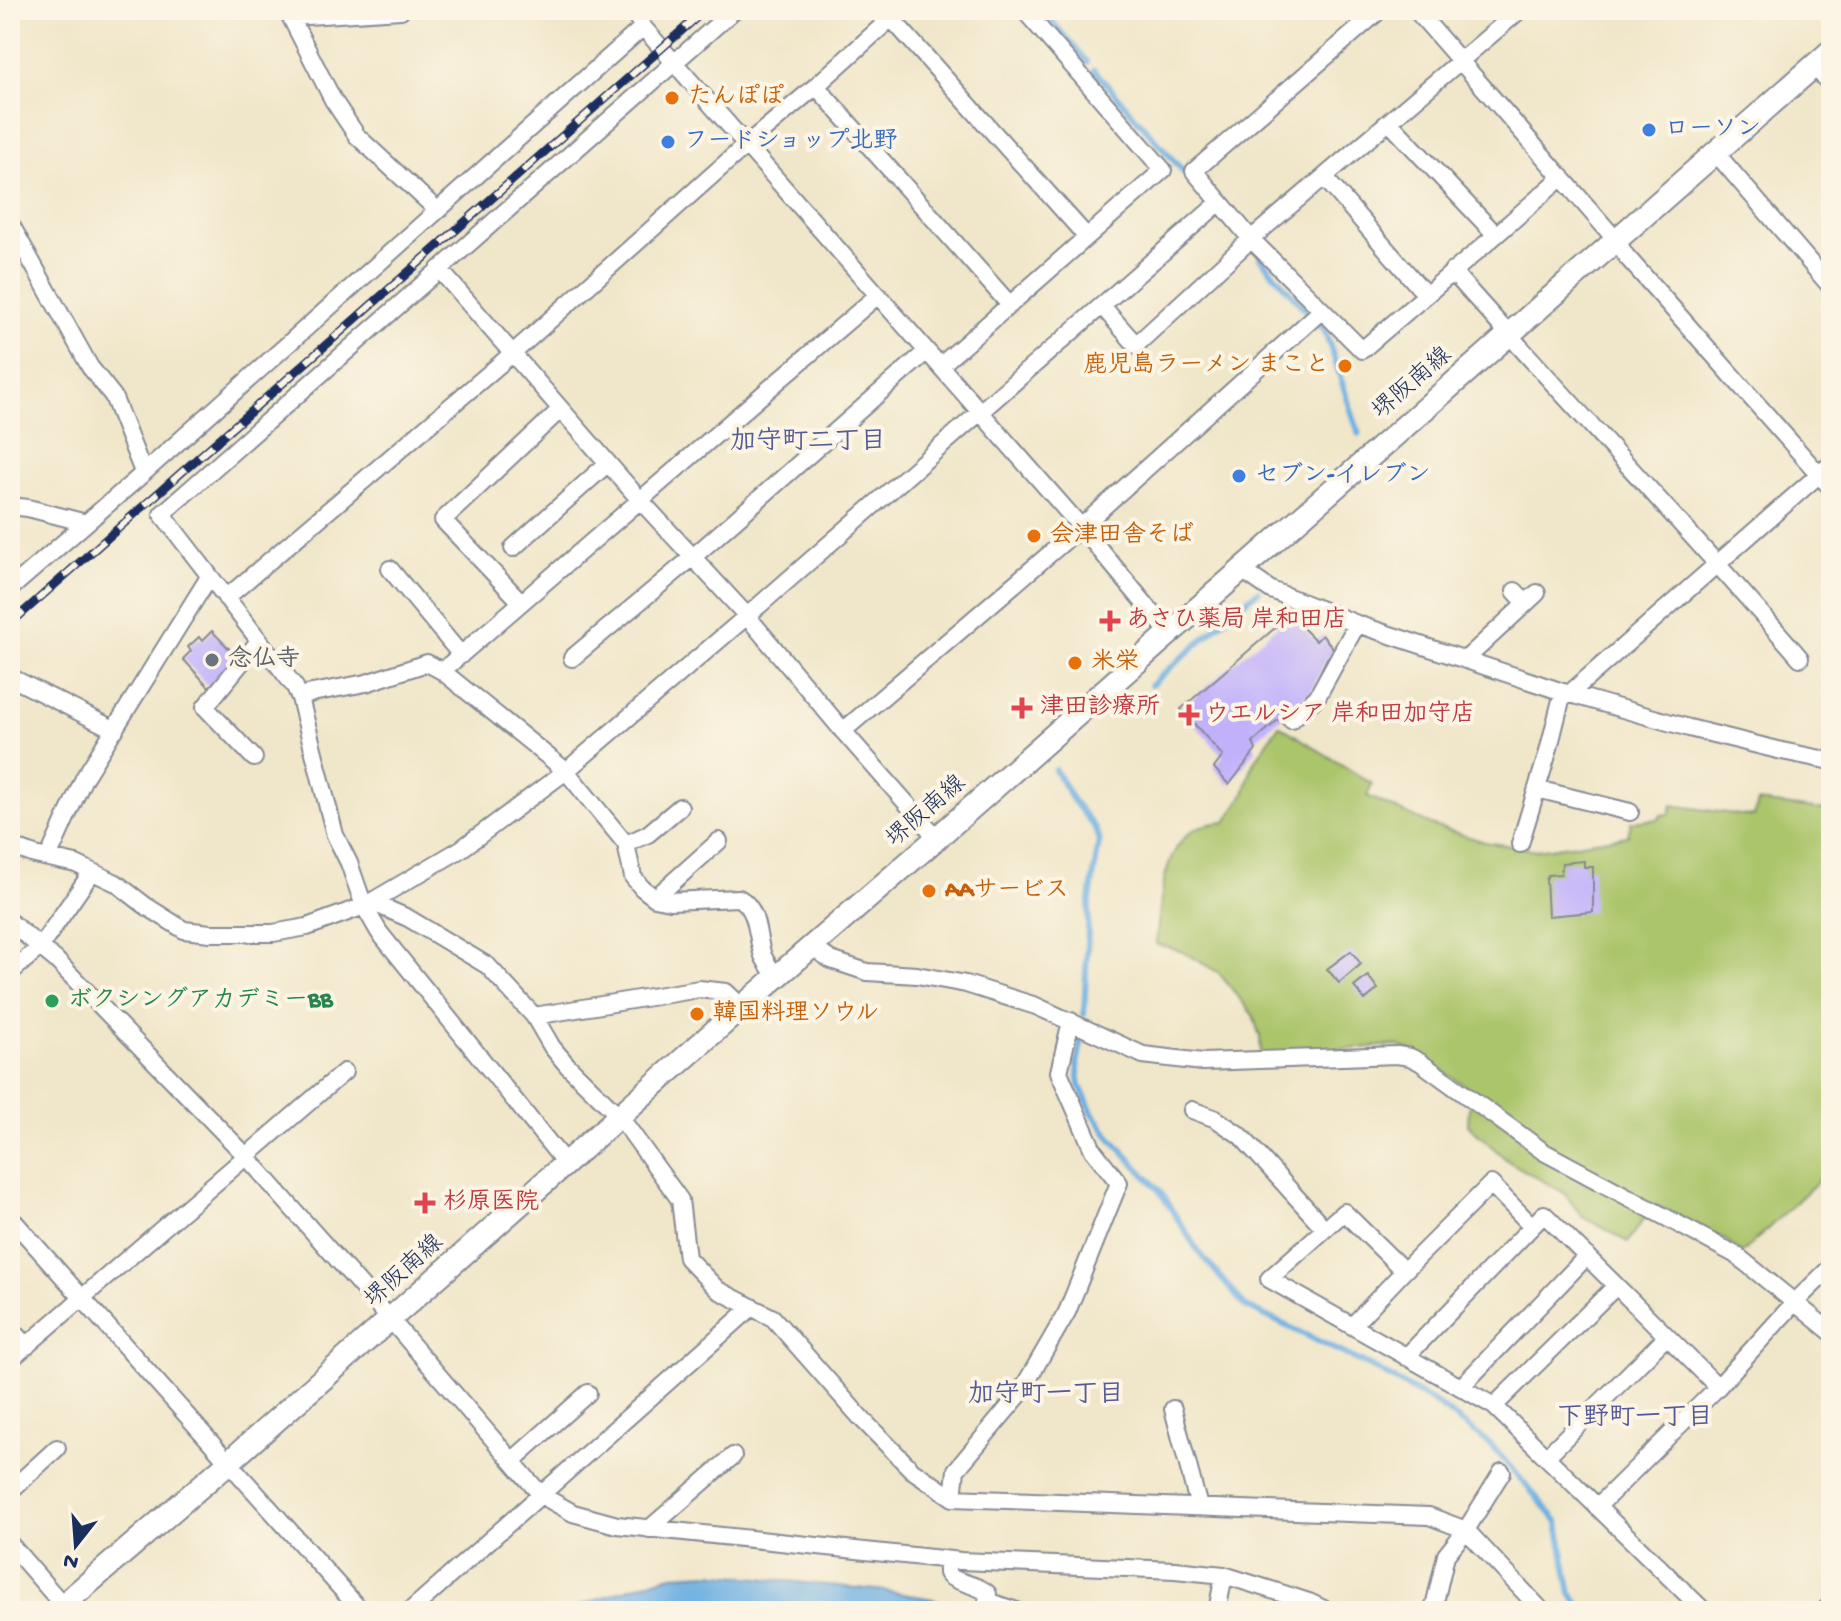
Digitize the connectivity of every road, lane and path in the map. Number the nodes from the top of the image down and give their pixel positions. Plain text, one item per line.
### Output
1 (401, 10) edge
2 (632, 10) edge
3 (734, 10) edge
4 (1024, 10) edge
5 (1380, 10) edge
6 (1416, 10) edge
7 (1520, 10) edge
8 (289, 14) edge
9 (895, 14) edge
10 (643, 27) junction
11 (1831, 51) edge
12 (673, 62) junction
13 (1461, 62) junction
14 (1814, 66) junction
15 (1831, 85) edge
16 (816, 86) junction
17 (1389, 122) junction
18 (746, 145) junction
19 (1715, 152) junction
20 (1324, 177) junction
21 (1562, 177) junction
22 (1220, 202) junction
23 (437, 210) junction
24 (10, 223) edge
25 (1496, 235) junction
26 (1087, 237) junction
27 (1251, 239) junction
28 (1616, 240) junction
29 (439, 269) junction
30 (1452, 271) junction
31 (1831, 287) edge
32 (878, 295) junction
33 (1426, 295) junction
34 (1010, 305) junction
35 (1102, 306) junction
36 (1322, 310) junction
37 (1508, 335) junction
38 (927, 351) junction
39 (513, 353) junction
40 (940, 366) junction
41 (561, 409) junction
42 (981, 412) junction
43 (608, 463) junction
44 (143, 472) junction
45 (1827, 475) edge
46 (640, 500) junction
47 (10, 506) edge
48 (86, 523) junction
49 (1081, 527) junction
50 (513, 548) dead end
51 (693, 557) junction
52 (1719, 563) junction
53 (390, 569) dead end
54 (1242, 570) junction
55 (209, 577) junction
56 (10, 589) edge
57 (1526, 596) dead end
58 (226, 598) junction
59 (521, 602) junction
60 (747, 616) junction
61 (1357, 624) junction
62 (1170, 634) junction
63 (259, 641) junction
64 (461, 655) junction
65 (572, 658) dead end
66 (1800, 658) dead end
67 (1465, 660) junction
68 (442, 671) junction
69 (14, 679) dead end
70 (1566, 693) junction
71 (300, 698) junction
72 (1291, 720) dead end
73 (115, 730) junction
74 (843, 731) junction
75 (254, 758) dead end
76 (1831, 761) edge
77 (566, 771) junction
78 (1537, 789) junction
79 (669, 809) dead end
80 (1630, 812) dead end
81 (937, 838) junction
82 (719, 841) dead end
83 (626, 844) junction
84 (1520, 844) dead end
85 (10, 846) edge
86 (48, 858) junction
87 (92, 872) junction
88 (655, 898) junction
89 (367, 904) junction
90 (10, 922) edge
91 (40, 947) junction
92 (812, 947) junction
93 (10, 973) edge
94 (777, 978) junction
95 (742, 1007) junction
96 (534, 1016) junction
97 (1071, 1021) junction
98 (344, 1072) dead end
99 (1192, 1110) dead end
100 (620, 1117) junction
101 (247, 1157) junction
102 (566, 1164) junction
103 (10, 1217) edge
104 (1532, 1226) junction
105 (1325, 1229) junction
106 (1587, 1256) junction
107 (1831, 1267) edge
108 (1404, 1271) junction
109 (1616, 1286) junction
110 (83, 1299) junction
111 (1794, 1303) junction
112 (752, 1307) junction
113 (390, 1319) junction
114 (1352, 1326) junction
115 (10, 1327) edge
116 (1831, 1332) edge
117 (1667, 1336) junction
118 (27, 1346) junction
119 (1406, 1357) junction
120 (10, 1360) edge
121 (1461, 1387) junction
122 (1718, 1387) junction
123 (588, 1393) dead end
124 (1494, 1406) junction
125 (1173, 1409) dead end
126 (57, 1448) dead end
127 (733, 1456) dead end
128 (1546, 1457) junction
129 (512, 1461) junction
130 (229, 1462) junction
131 (1502, 1472) dead end
132 (10, 1491) edge
133 (541, 1495) junction
134 (953, 1498) junction
135 (1199, 1507) junction
136 (1597, 1507) junction
137 (649, 1529) junction
138 (1466, 1530) junction
139 (10, 1544) edge
140 (947, 1560) junction
141 (1224, 1575) junction
142 (62, 1609) edge
143 (361, 1611) edge
144 (410, 1611) edge
145 (1017, 1611) edge
146 (1217, 1611) edge
147 (1328, 1611) edge
148 (1433, 1611) edge
149 (1542, 1611) edge
150 (1704, 1611) edge

1 - 8 street
2 - 10 street
3 - 12 street
4 - 26 street
5 - 22 street
6 - 13 street
7 - 13 street
8 - 23 street
9 - 16 street
9 - 26 street
10 - 12 street
10 - 23 street
11 - 14 main road, 堺阪南線
12 - 18 street
12 - 29 street
13 - 17 street
13 - 21 street
14 - 15 street
14 - 19 main road, 堺阪南線
16 - 18 street
16 - 34 street
17 - 20 street
17 - 25 street
18 - 32 street
18 - 39 street
19 - 28 main road, 堺阪南線
19 - 31 street
20 - 27 street
20 - 33 street
21 - 25 street
21 - 28 street
22 - 27 street
22 - 35 street
23 - 44 street
24 - 44 street
25 - 30 street
26 - 34 street
27 - 35 street
27 - 36 street
28 - 37 main road, 堺阪南線
28 - 45 street
29 - 39 street
29 - 55 street
30 - 33 street
30 - 37 street
32 - 38 street
32 - 46 street
33 - 36 street
34 - 40 street
35 - 42 street
36 - 49 street
37 - 52 street
37 - 54 main road, 堺阪南線
38 - 40 street
38 - 51 street
39 - 41 street
39 - 58 street
40 - 42 street
41 - 43 street
41 - 59 street
42 - 49 street
42 - 60 street
43 - 46 street
43 - 50 street
44 - 48 street
45 - 52 street
46 - 51 street
46 - 59 street
47 - 48 street
48 - 56 street
49 - 62 street
49 - 74 street
51 - 60 street
51 - 65 street
52 - 66 street
52 - 70 street
53 - 64 street
54 - 61 street
54 - 62 main road, 堺阪南線
55 - 58 street
55 - 73 street
57 - 67 street
58 - 63 street
59 - 64 street
60 - 74 street
60 - 77 street
61 - 67 street
61 - 72 street
62 - 81 main road, 堺阪南線
63 - 71 street
63 - 75 street
64 - 68 street
67 - 70 street
68 - 71 street
68 - 77 street
69 - 73 street
70 - 76 street
70 - 78 street
71 - 89 street
73 - 86 street
74 - 81 street
77 - 83 street
77 - 89 street
78 - 80 street
78 - 84 street
79 - 83 street
81 - 92 main road, 堺阪南線
82 - 88 street
83 - 88 street
85 - 86 street
86 - 87 street
87 - 89 street
87 - 91 street
88 - 94 street
89 - 96 street
89 - 102 street
90 - 91 street
91 - 93 street
91 - 101 street
92 - 94 main road, 堺阪南線
92 - 97 street
94 - 95 main road, 堺阪南線
95 - 96 street
95 - 100 main road, 堺阪南線
96 - 100 street
97 - 111 street
97 - 134 street
98 - 101 street
99 - 105 street
100 - 102 main road, 堺阪南線
100 - 112 street
101 - 110 street
101 - 113 street
102 - 113 main road, 堺阪南線
103 - 110 street
104 - 106 street
104 - 108 street
104 - 119 street
105 - 108 street
105 - 114 street
106 - 109 street
106 - 121 street
107 - 111 street
108 - 114 street
109 - 117 street
109 - 124 street
110 - 118 street
110 - 130 street
111 - 116 street
111 - 122 street
112 - 133 street
112 - 134 street
113 - 129 street
113 - 130 main road, 堺阪南線
114 - 119 street
115 - 118 street
117 - 122 street
117 - 128 street
118 - 120 street
119 - 121 street
121 - 124 street
122 - 136 street
123 - 129 street
124 - 128 street
125 - 135 street
126 - 132 street
127 - 137 street
128 - 136 street
129 - 133 street
130 - 142 main road, 堺阪南線
130 - 143 street
131 - 138 street
133 - 137 street
133 - 144 street
134 - 135 street
135 - 138 street
136 - 150 street
137 - 140 street
138 - 148 street
138 - 149 street
139 - 142 street
140 - 141 street
140 - 145 street
141 - 146 street
141 - 147 street

